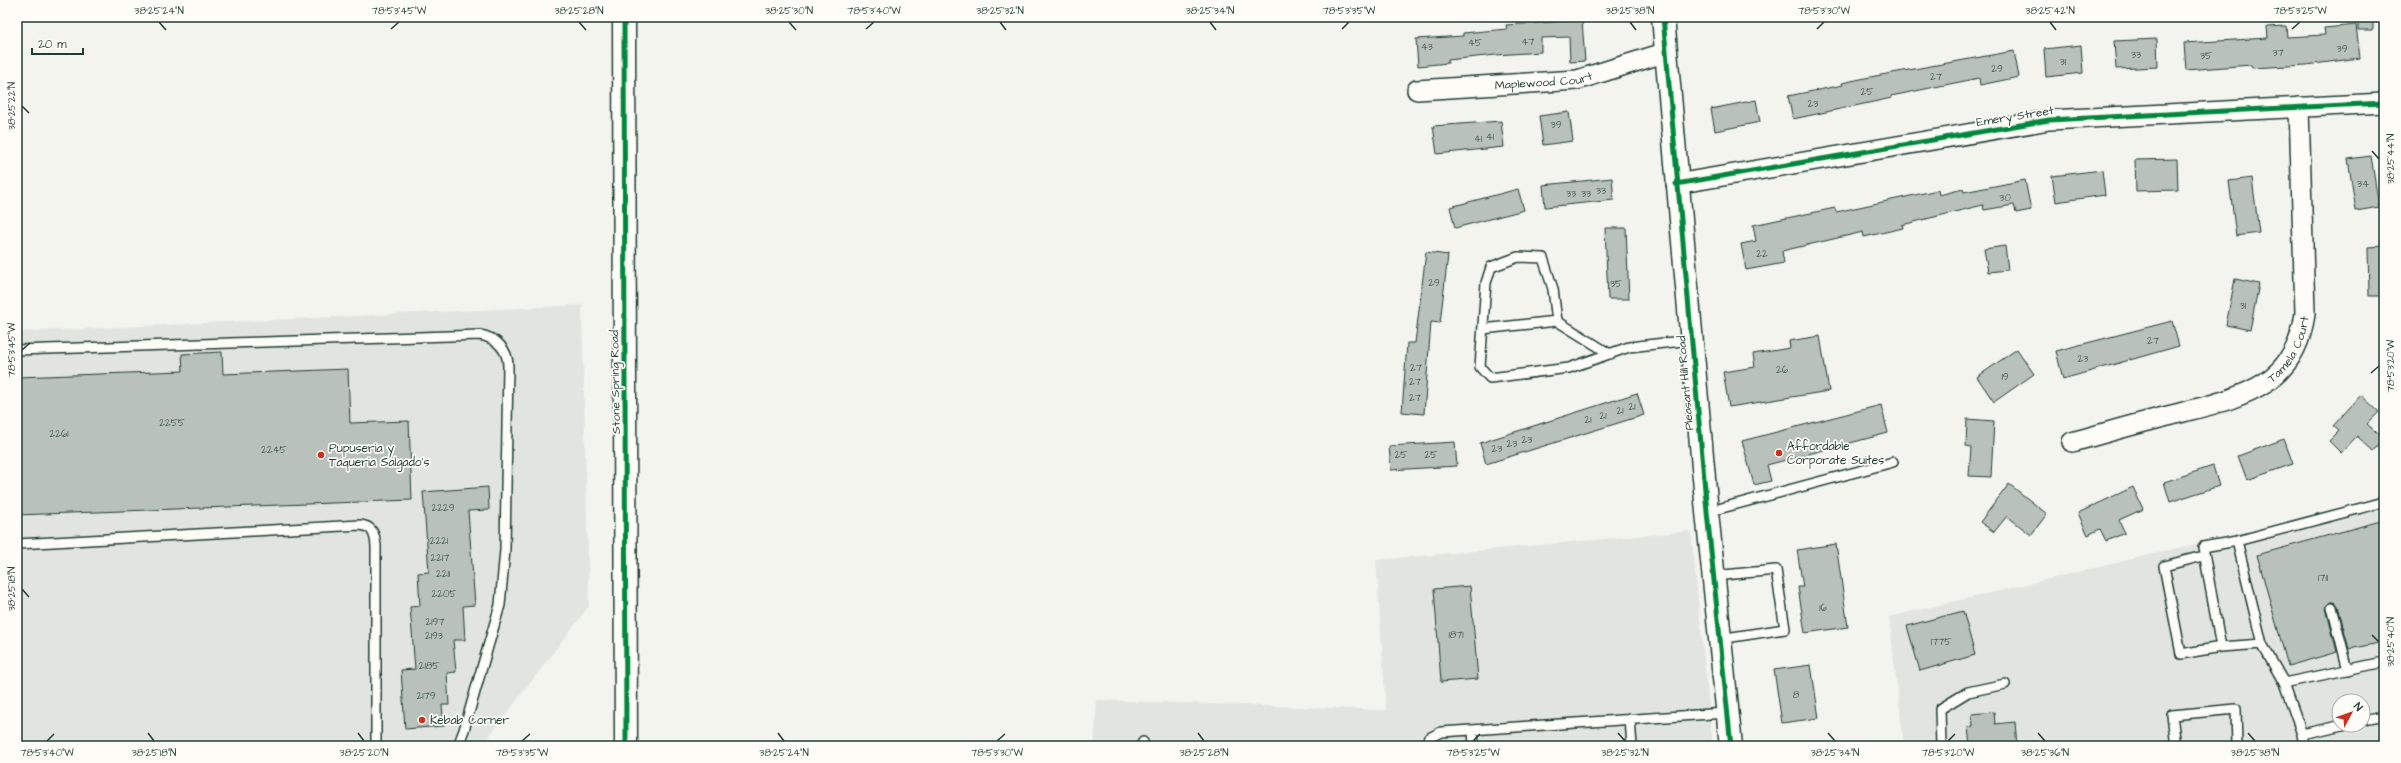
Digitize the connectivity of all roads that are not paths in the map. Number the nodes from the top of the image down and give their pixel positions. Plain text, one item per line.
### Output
1 (624, 17) edge
2 (1663, 17) edge
3 (1667, 52) junction
4 (1417, 90) dead end
5 (2384, 103) edge
6 (2299, 107) junction
7 (1676, 184) junction
8 (1557, 321) junction
9 (1483, 329) junction
10 (1691, 340) junction
11 (17, 350) edge
12 (1610, 354) junction
13 (2072, 442) dead end
14 (1893, 462) dead end
15 (2384, 502) edge
16 (1707, 512) junction
17 (2237, 541) junction
18 (17, 544) edge
19 (2204, 556) junction
20 (1714, 576) junction
21 (2332, 607) dead end
22 (1719, 639) junction
23 (2262, 644) junction
24 (2221, 647) junction
25 (2384, 662) edge
26 (2348, 670) junction
27 (2284, 683) junction
28 (2005, 684) dead end
29 (1726, 713) junction
30 (2384, 716) edge
31 (2371, 718) edge
32 (1630, 719) junction
33 (2331, 728) edge
34 (1473, 730) junction
35 (2302, 734) junction
36 (376, 746) edge
37 (458, 746) edge
38 (626, 746) edge
39 (1424, 746) edge
40 (1474, 746) edge
41 (1632, 746) edge
42 (1731, 746) edge
43 (1940, 746) edge
44 (2176, 746) edge
45 (2237, 746) edge
46 (2304, 746) edge

1 - 38 street, Stone Spring Road
2 - 3 street, Pleasant Hill Road
3 - 4 street, Maplewood Court
3 - 7 street, Pleasant Hill Road
5 - 6 street, Emery Street
6 - 7 street, Emery Street
6 - 13 street, Tamela Court
7 - 10 street, Pleasant Hill Road
8 - 9 lane
8 - 9 lane
8 - 12 lane
9 - 12 lane
10 - 12 lane
10 - 16 street, Pleasant Hill Road
11 - 37 lane
14 - 16 lane
15 - 17 lane
16 - 20 street, Pleasant Hill Road
17 - 19 lane
17 - 23 lane
18 - 36 lane
19 - 24 lane
19 - 24 lane
20 - 22 street, Pleasant Hill Road
20 - 22 lane
21 - 26 lane
22 - 29 street, Pleasant Hill Road
23 - 24 lane
23 - 27 lane
25 - 26 lane
26 - 27 lane
27 - 35 lane
28 - 43 lane
29 - 32 lane
29 - 42 street, Pleasant Hill Road
30 - 31 lane
32 - 34 lane
32 - 41 lane
33 - 35 lane
34 - 39 lane
34 - 40 lane
35 - 46 lane
44 - 45 lane

